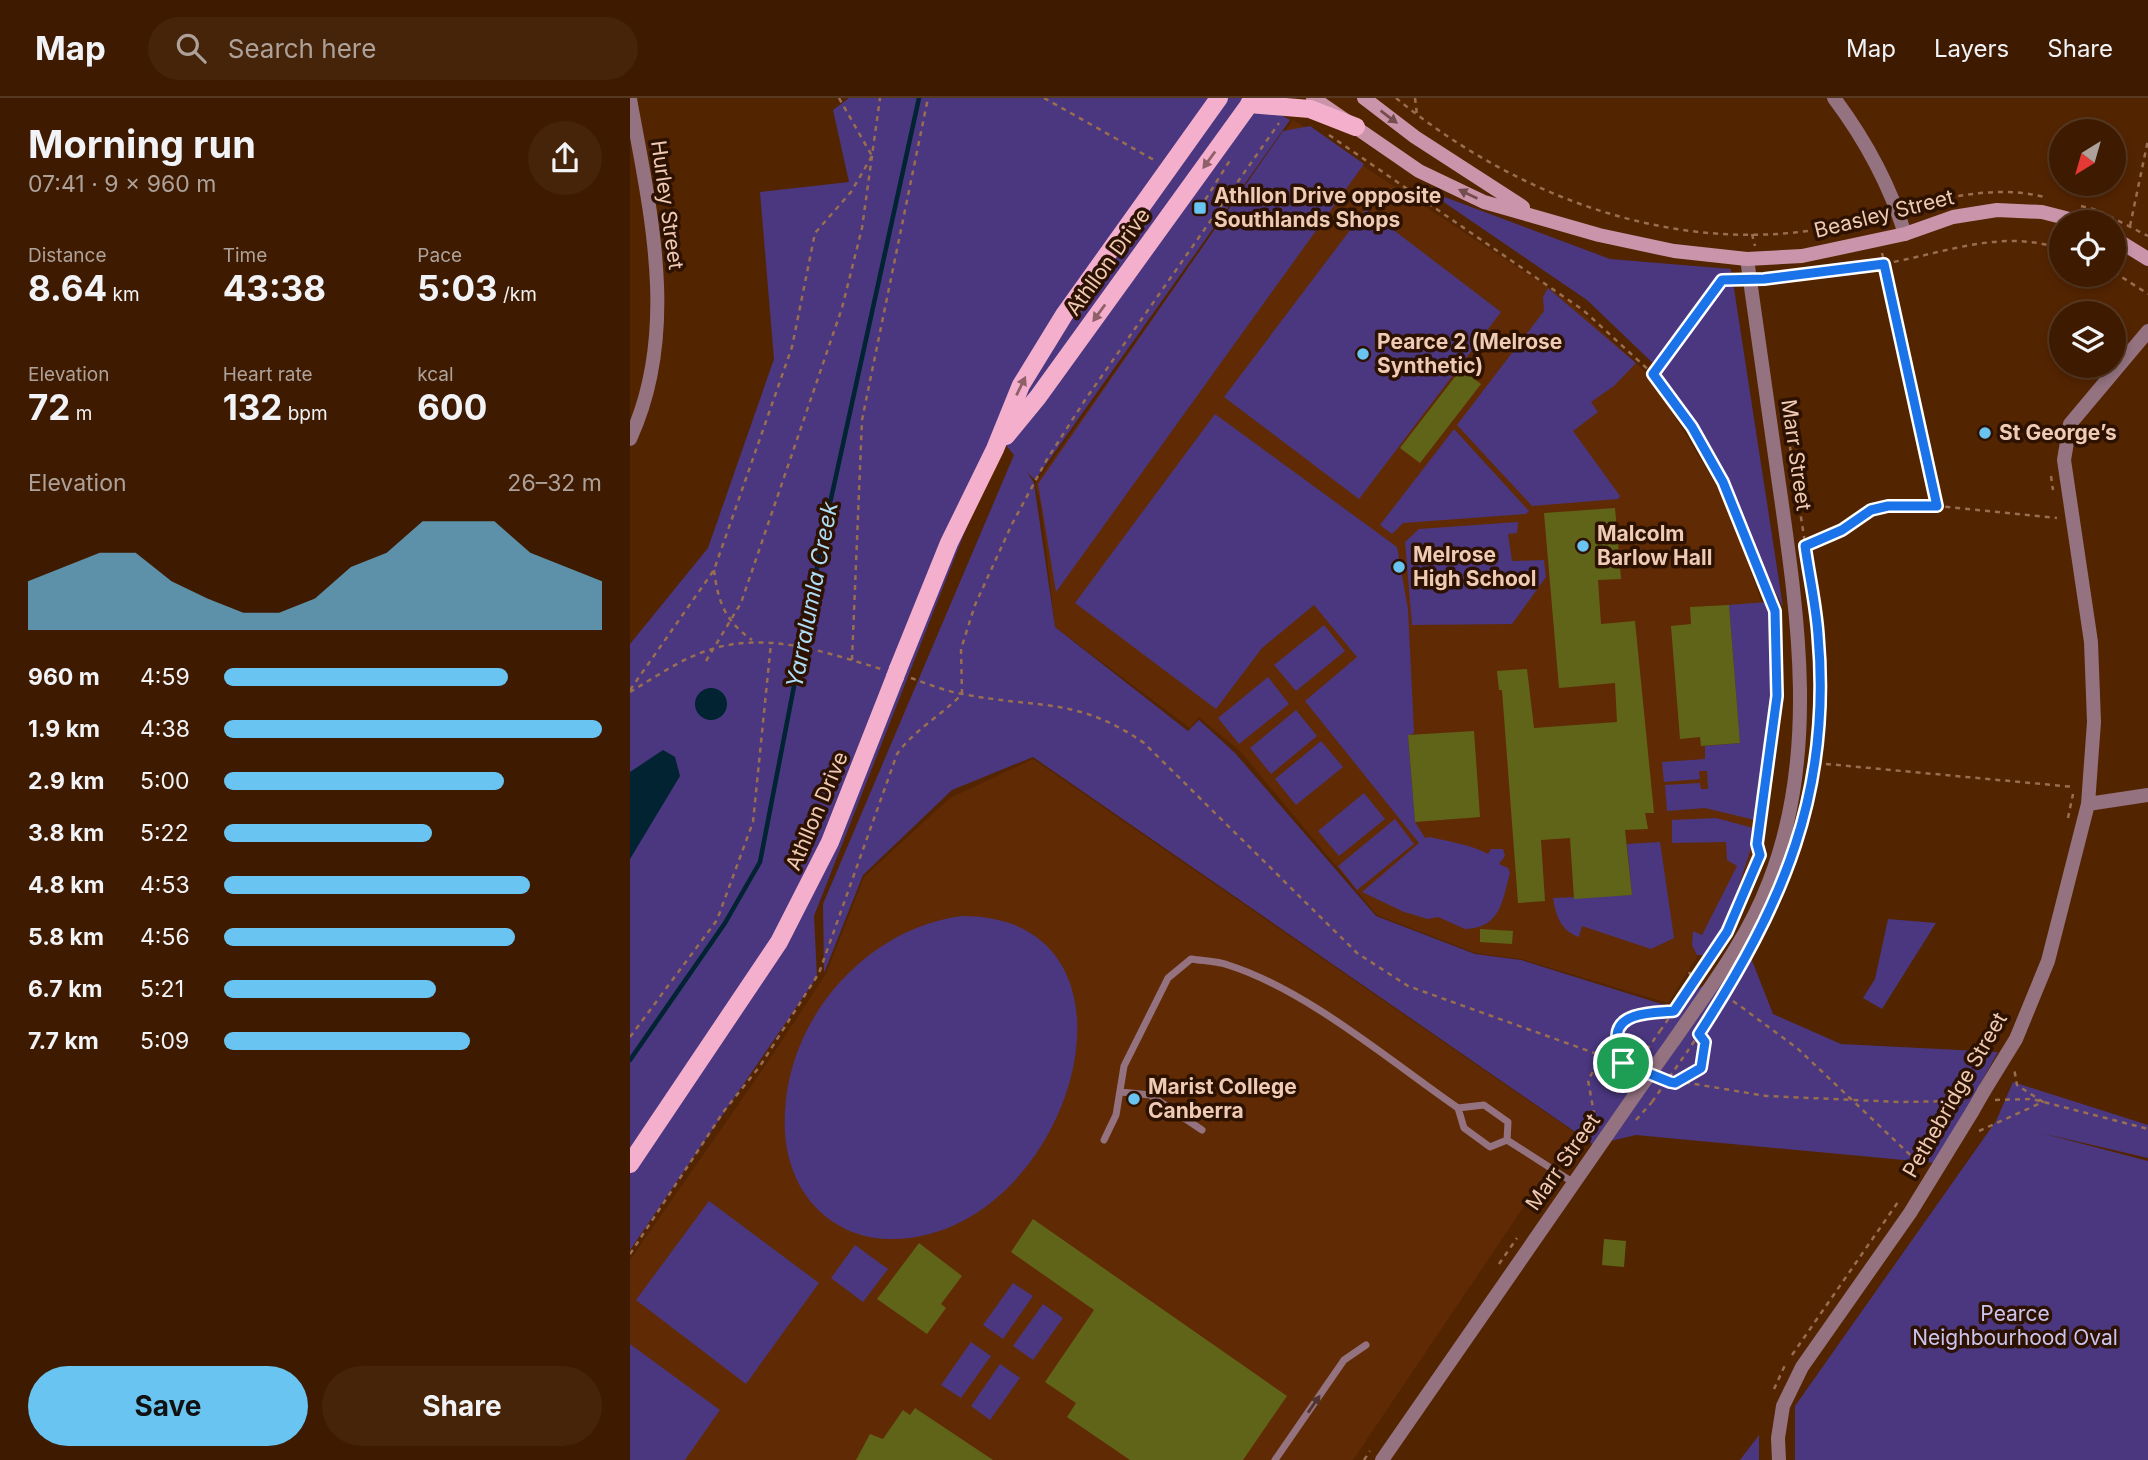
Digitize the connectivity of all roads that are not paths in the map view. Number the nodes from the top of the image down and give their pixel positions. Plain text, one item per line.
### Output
1 (1206, 98) edge
2 (1219, 98) edge
3 (1313, 98) edge
4 (1364, 98) edge
5 (1834, 98) edge
6 (630, 99) edge
7 (1251, 101) edge
8 (1200, 123) junction
9 (1356, 127) junction
10 (1533, 213) junction
11 (2049, 214) edge
12 (1905, 234) junction
13 (2126, 244) edge
14 (1753, 259) junction
15 (2148, 260) edge
16 (2148, 331) edge
17 (630, 439) edge
18 (995, 449) junction
19 (2148, 795) edge
20 (2088, 804) junction
21 (1121, 1092) junction
22 (1458, 1108) junction
23 (1202, 1130) dead end
24 (1104, 1140) dead end
25 (1507, 1140) junction
26 (630, 1164) edge
27 (1574, 1183) junction
28 (1366, 1345) dead end
29 (1275, 1460) edge
30 (1382, 1460) edge
31 (1779, 1460) edge

1 - 8 main road
2 - 8 main road, Athllon Drive
3 - 9 main road, Beasley Street
4 -> 10 main road, Beasley Street
5 - 12 street
6 - 17 street, Hurley Street
7 - 9 main road
7 -> 18 main road, Athllon Drive
18 -> 8 main road, Athllon Drive
10 -> 9 main road, Beasley Street
10 - 14 main road, Beasley Street
11 - 12 main road, Beasley Street
12 - 14 main road, Beasley Street
13 - 15 main road
14 - 27 street, Marr Street, bridge
16 - 20 street, Pethebridge Street
18 - 26 main road, Athllon Drive
19 - 20 street
20 - 31 street, Pethebridge Street, bridge
21 - 22 lane
21 - 23 lane
21 - 24 lane
22 - 25 lane
22 - 25 lane
25 - 27 lane
27 - 30 street, Marr Street
29 -> 28 lane

